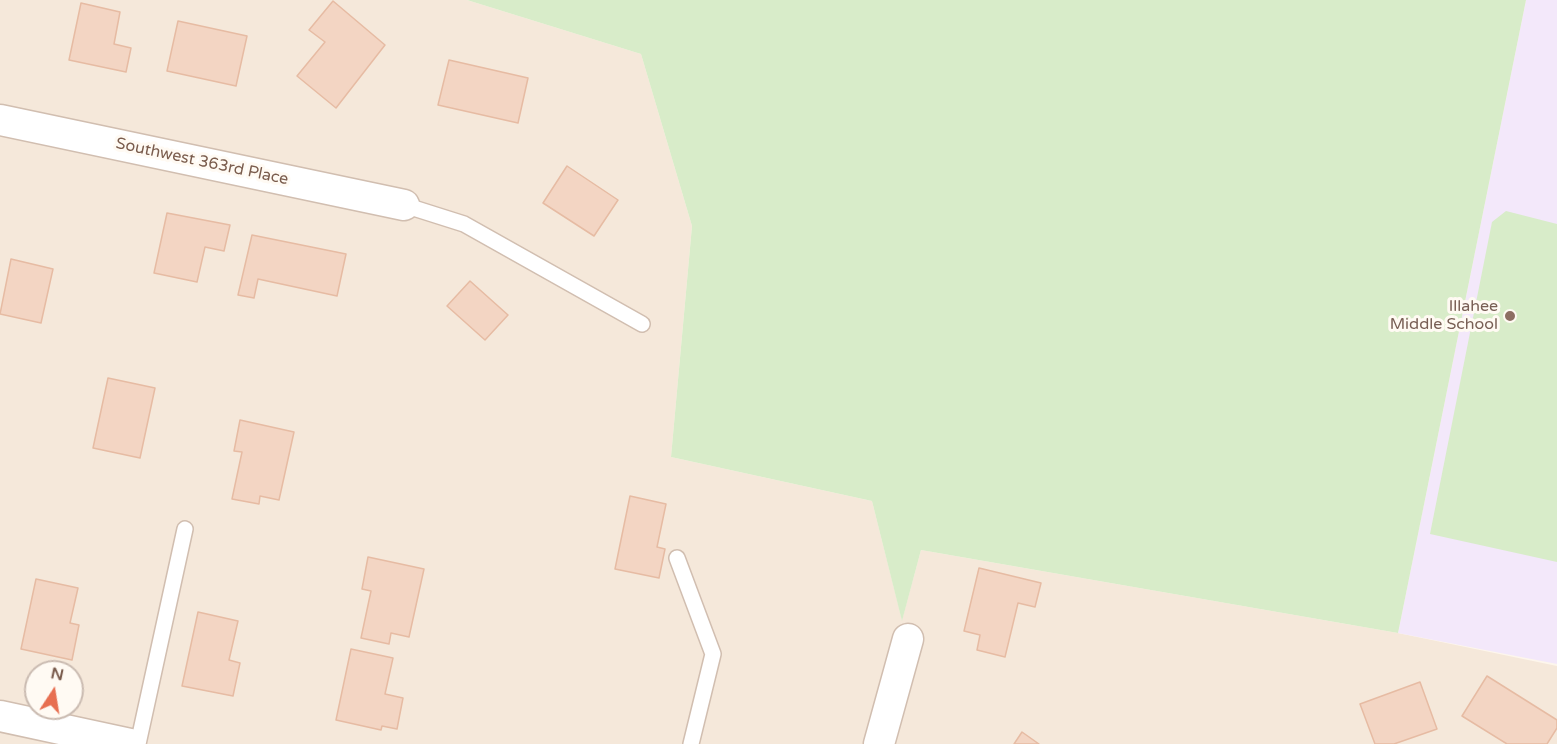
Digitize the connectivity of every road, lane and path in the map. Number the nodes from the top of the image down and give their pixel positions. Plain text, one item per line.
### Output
1 (0, 120) edge
2 (404, 205) joint
3 (642, 324) dead end
4 (185, 529) dead end
5 (677, 558) dead end
6 (908, 639) dead end
7 (0, 716) edge
8 (130, 744) edge
9 (138, 744) edge
10 (691, 744) edge
11 (879, 744) edge

1 - 2 street, Southwest 363rd Place
2 - 3 lane
4 - 9 lane
5 - 10 lane
6 - 11 street
7 - 8 street

